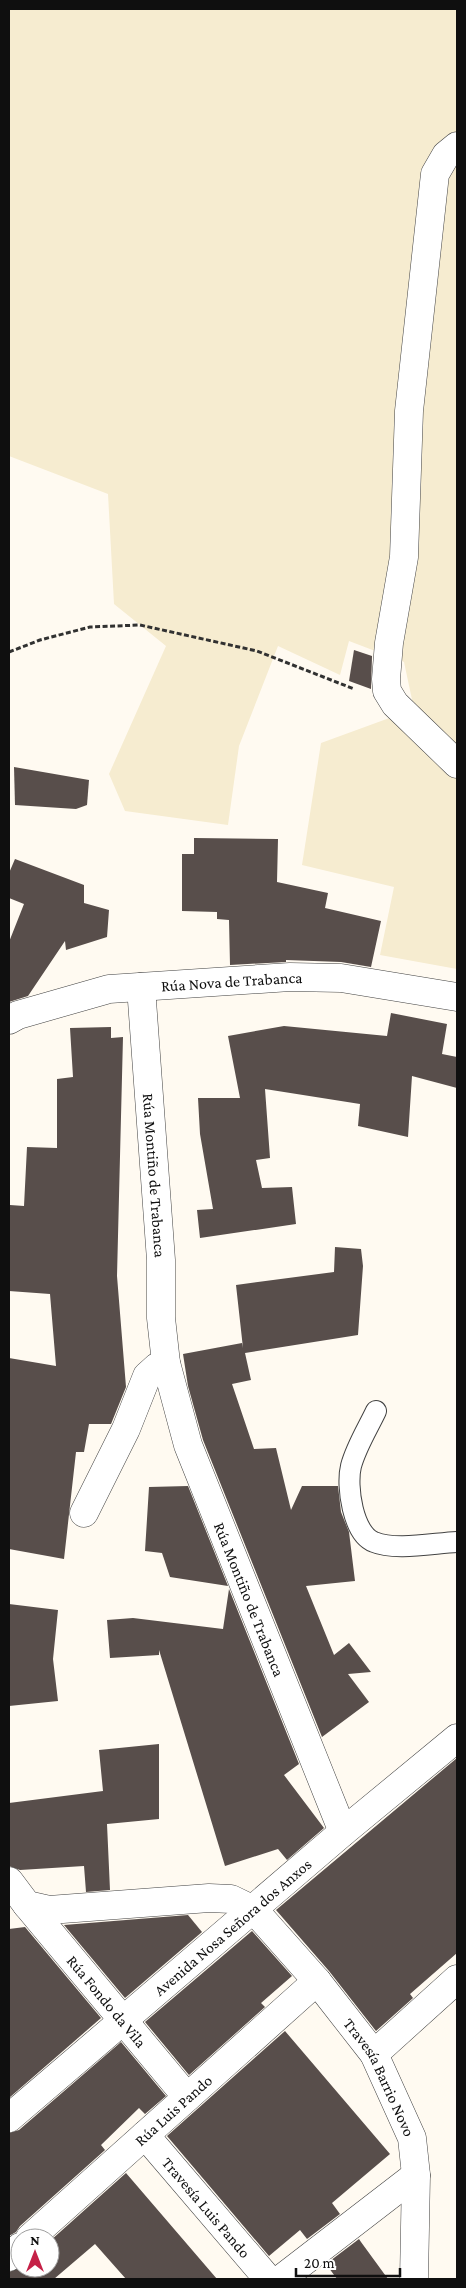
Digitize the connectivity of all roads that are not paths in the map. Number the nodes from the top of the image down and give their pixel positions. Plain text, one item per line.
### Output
1 (457, 146) edge
2 (457, 764) edge
3 (141, 988) junction
4 (457, 997) edge
5 (9, 1020) edge
6 (166, 1363) junction
7 (376, 1411) dead end
8 (84, 1513) dead end
9 (457, 1542) edge
10 (457, 1738) edge
11 (343, 1832) junction
12 (9, 1881) edge
13 (27, 1905) junction
14 (254, 1910) junction
15 (457, 1979) edge
16 (317, 1982) junction
17 (122, 2022) junction
18 (374, 2054) junction
19 (187, 2097) junction
20 (9, 2118) edge
21 (145, 2135) junction
22 (416, 2175) junction
23 (41, 2228) edge
24 (268, 2279) edge
25 (282, 2279) edge
26 (414, 2279) edge

1 - 2 street
3 - 4 street, Rúa Nova de Trabanca
3 - 5 street, Rúa Nova de Trabanca
3 - 6 street, Rúa Montiño de Trabanca
6 - 8 street
6 - 11 street, Rúa Montiño de Trabanca
7 - 9 lane
10 - 11 street, Avenida Nosa Señora dos Anxos
11 - 14 street, Avenida Nosa Señora dos Anxos
12 - 13 street, Rúa Fondo da Vila
13 - 14 street
13 - 17 street, Rúa Fondo da Vila
14 - 16 street, Travesía Barrio Novo
14 - 17 street, Avenida Nosa Señora dos Anxos
15 - 18 street
16 - 18 street, Travesía Barrio Novo
16 - 19 street, Rúa Luis Pando
17 - 19 street, Rúa Fondo da Vila
17 - 20 street, Avenida Nosa Señora dos Anxos
18 - 22 street, Travesía Barrio Novo
19 - 21 street, Rúa Luis Pando
21 - 23 street, Rúa Luis Pando
21 - 24 street, Travesía Luis Pando
22 - 25 street
22 - 26 street, Travesía Barrio Novo

